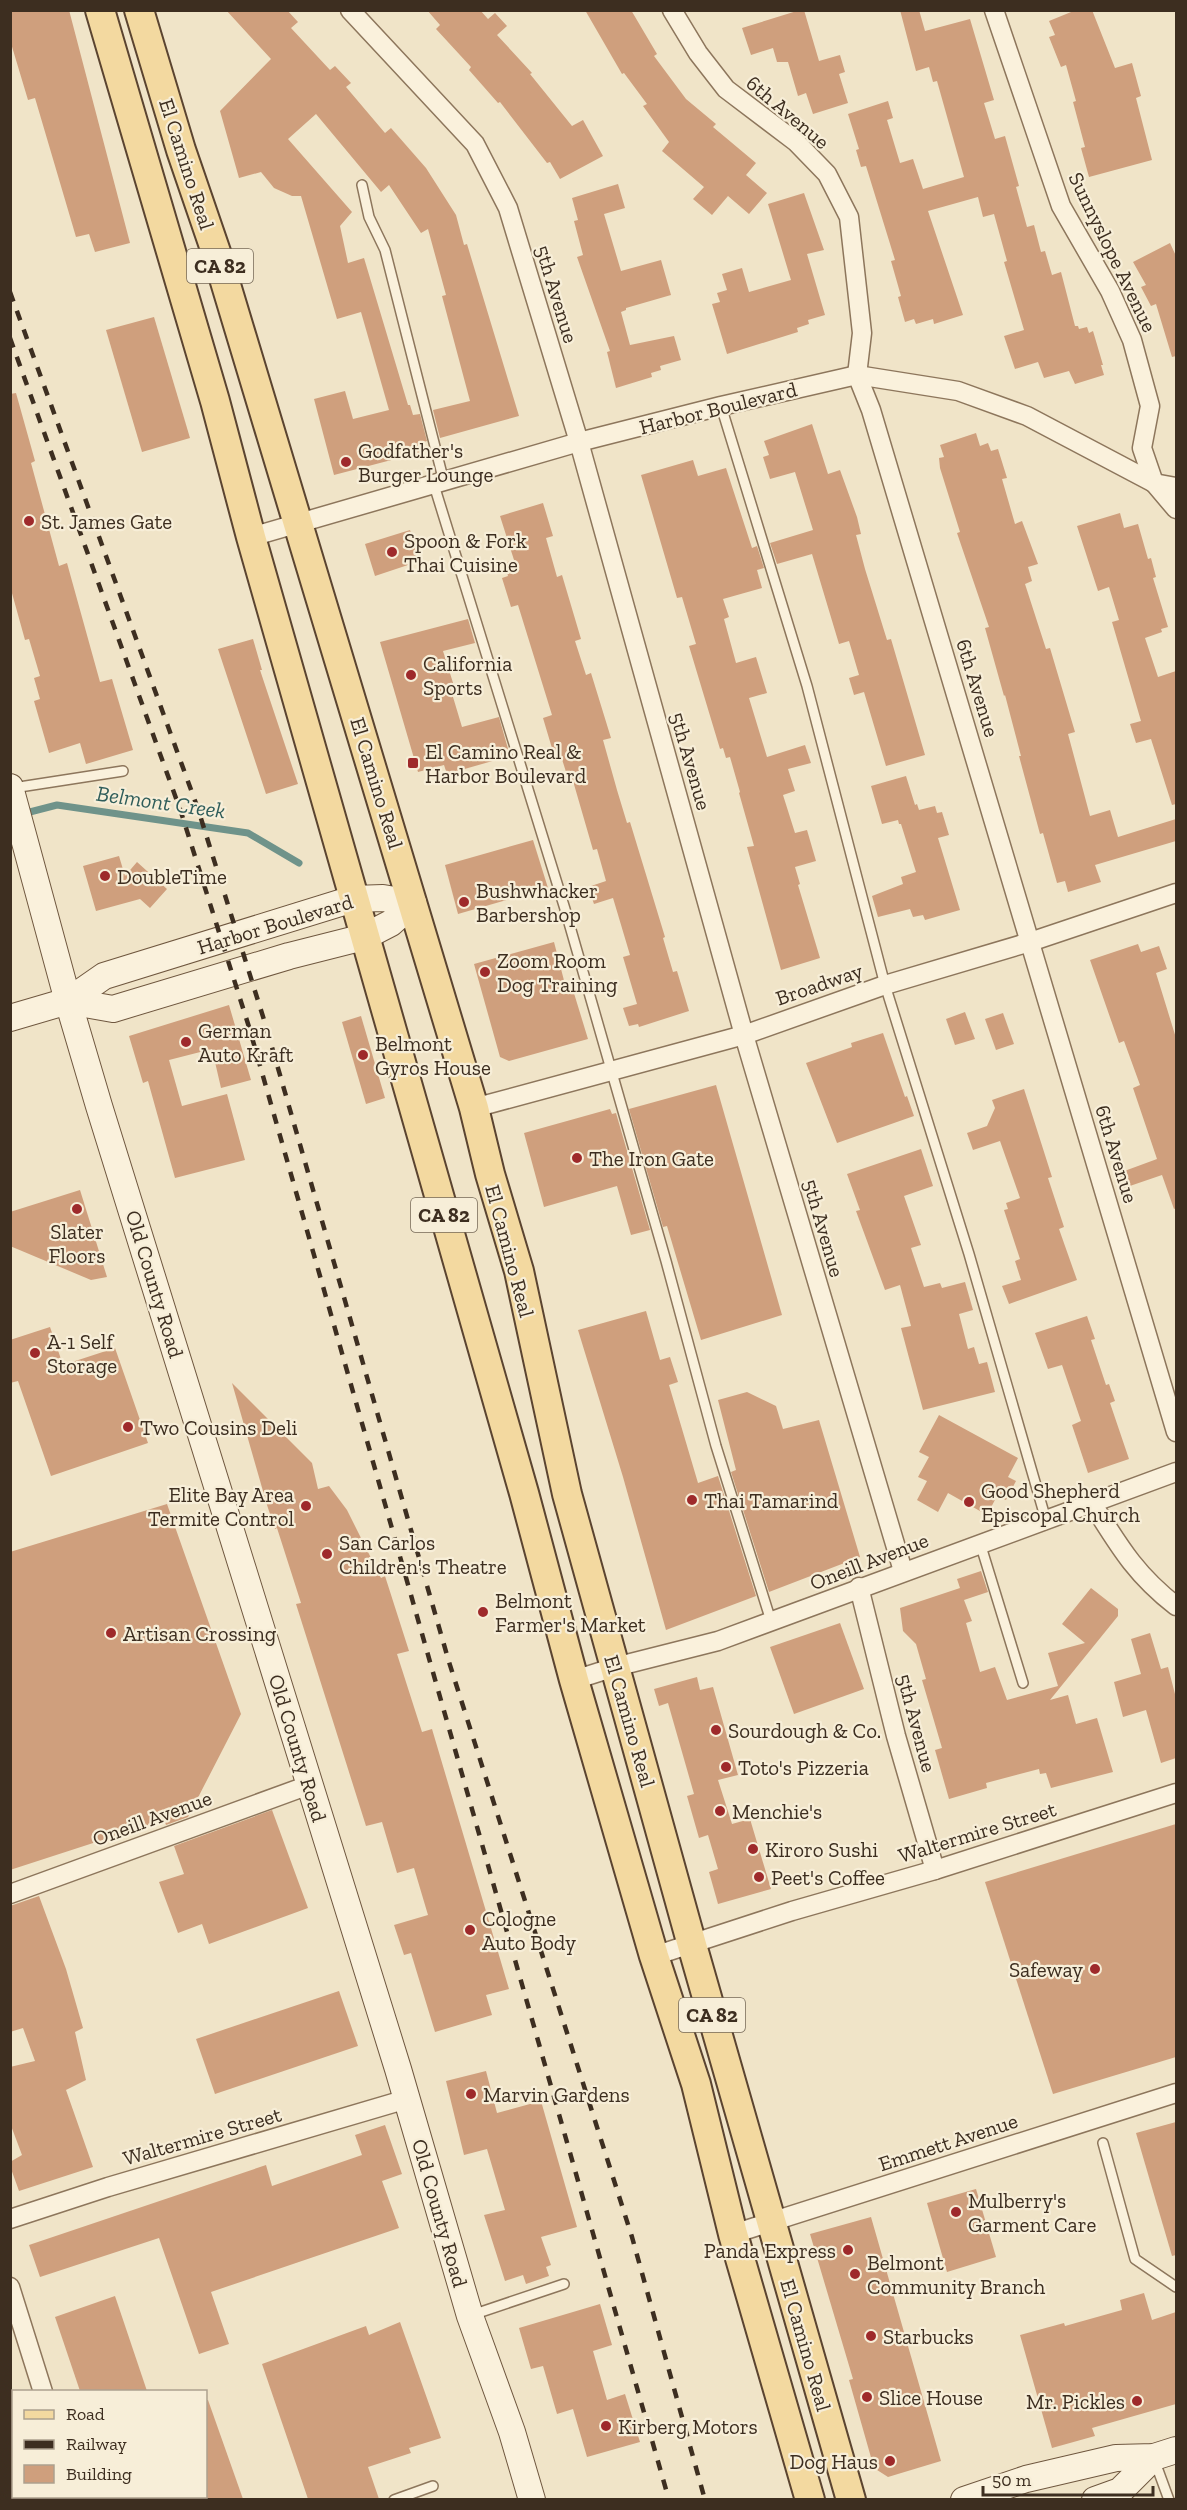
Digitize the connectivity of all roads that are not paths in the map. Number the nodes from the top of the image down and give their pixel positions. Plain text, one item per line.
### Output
1 (100, 10) edge
2 (139, 10) edge
3 (350, 10) edge
4 (672, 10) edge
5 (994, 10) edge
6 (362, 185) dead end
7 (856, 375) junction
8 (721, 406) junction
9 (579, 442) junction
10 (1154, 483) junction
11 (439, 484) junction
12 (1176, 487) edge
13 (1176, 509) edge
14 (297, 523) junction
15 (251, 537) junction
16 (123, 771) dead end
17 (15, 802) edge
18 (1176, 893) edge
19 (353, 899) junction
20 (413, 903) junction
21 (364, 937) junction
22 (1030, 942) junction
23 (885, 985) junction
24 (68, 1000) junction
25 (10, 1018) edge
26 (744, 1035) junction
27 (611, 1069) junction
28 (474, 1108) junction
29 (1176, 1432) edge
30 (1176, 1472) edge
31 (1092, 1503) junction
32 (1046, 1520) junction
33 (980, 1543) junction
34 (903, 1571) junction
35 (859, 1587) junction
36 (1176, 1606) edge
37 (771, 1621) junction
38 (615, 1667) junction
39 (574, 1680) junction
40 (1023, 1683) dead end
41 (309, 1785) junction
42 (1176, 1793) edge
43 (935, 1870) junction
44 (10, 1894) edge
45 (692, 1945) junction
46 (654, 1956) junction
47 (1176, 2093) edge
48 (407, 2099) junction
49 (1103, 2143) dead end
50 (10, 2219) edge
51 (771, 2222) junction
52 (733, 2234) junction
53 (564, 2284) dead end
54 (10, 2287) edge
55 (1176, 2287) edge
56 (470, 2316) junction
57 (43, 2390) edge
58 (1165, 2454) edge
59 (433, 2486) dead end
60 (394, 2499) edge
61 (532, 2499) edge
62 (810, 2499) edge
63 (851, 2499) edge
64 (964, 2499) edge
65 (1095, 2499) edge
66 (1169, 2499) edge

1 - 15 main road, El Camino Real / CA 82
2 - 14 main road, El Camino Real / CA 82
3 - 9 street, 5th Avenue
4 - 7 street, 6th Avenue
5 - 10 street, Sunnyslope Avenue
6 - 11 lane
7 - 8 street, Harbor Boulevard
7 - 10 street, Harbor Boulevard
7 - 22 street, 6th Avenue
8 - 9 street, Harbor Boulevard
8 - 23 lane
9 - 11 street, Harbor Boulevard
9 - 26 street, 5th Avenue
10 - 12 street, Harbor Boulevard
10 - 13 street, Sunnyslope Avenue
11 - 14 street, Harbor Boulevard
11 - 27 lane
14 - 15 street, Harbor Boulevard
14 - 20 main road, El Camino Real / CA 82
15 - 19 main road, El Camino Real / CA 82
16 - 17 lane
17 - 24 main road, Old County Road
18 - 22 street, Broadway
19 - 20 main road, Harbor Boulevard
19 - 21 main road, El Camino Real / CA 82
19 - 24 main road, Harbor Boulevard
20 - 21 main road, Harbor Boulevard
20 - 28 main road, El Camino Real / CA 82
21 - 24 main road, Harbor Boulevard
21 - 39 main road, El Camino Real / CA 82
22 - 23 street, Broadway
22 - 29 street, 6th Avenue
23 - 26 street, Broadway
23 - 32 lane
24 - 25 main road, Harbor Boulevard
24 - 41 main road, Old County Road
26 - 27 street, Broadway
26 - 34 street, 5th Avenue
27 - 28 street, Broadway
27 - 37 lane
28 - 38 main road, El Camino Real / CA 82
30 - 31 street, Oneill Avenue
31 - 32 street, Oneill Avenue
31 - 36 street
32 - 33 street, Oneill Avenue
33 - 34 street, Oneill Avenue
33 - 40 lane
34 - 35 street, Oneill Avenue
35 - 37 street, Oneill Avenue
35 - 43 street, 5th Avenue
37 - 38 street, Oneill Avenue
38 - 39 street, Oneill Avenue
38 - 45 main road, El Camino Real / CA 82
39 - 46 main road, El Camino Real / CA 82
41 - 44 street, Oneill Avenue
41 - 48 main road, Old County Road
42 - 43 street, Waltermire Street
43 - 45 street, Waltermire Street
45 - 46 street, Waltermire Street
45 - 51 main road, El Camino Real / CA 82
46 - 52 main road, El Camino Real / CA 82
47 - 51 street, Emmett Avenue
48 - 50 street, Waltermire Street
48 - 56 main road, Old County Road
49 - 55 lane
51 - 52 street, Emmett Avenue
51 - 63 main road, El Camino Real / CA 82
52 - 62 main road, El Camino Real / CA 82
53 - 56 lane
54 - 57 street
56 - 61 main road, Old County Road
58 - 64 main road
58 - 65 main road
58 - 66 lane
59 - 60 lane

